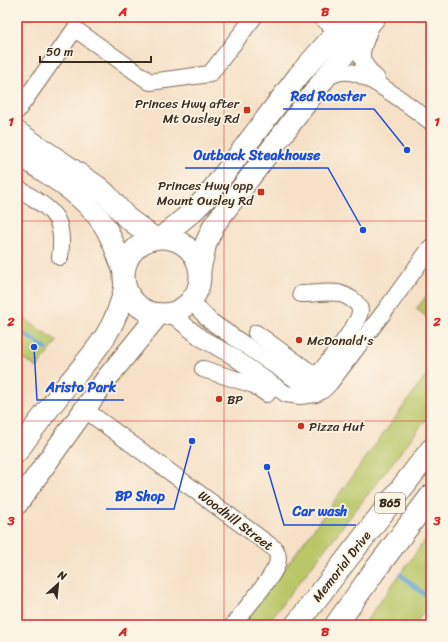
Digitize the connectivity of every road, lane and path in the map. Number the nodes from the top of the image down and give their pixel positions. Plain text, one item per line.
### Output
1 (254, 17) edge
2 (321, 17) edge
3 (374, 18) edge
4 (344, 24) edge
5 (325, 78) junction
6 (391, 93) junction
7 (17, 110) edge
8 (431, 122) edge
9 (17, 132) edge
10 (17, 153) edge
11 (17, 186) edge
12 (159, 237) junction
13 (431, 247) edge
14 (60, 257) dead end
15 (200, 270) junction
16 (125, 279) junction
17 (301, 294) dead end
18 (191, 301) junction
19 (164, 314) junction
20 (256, 333) dead end
21 (203, 369) dead end
22 (330, 383) junction
23 (267, 394) dead end
24 (84, 409) junction
25 (431, 450) edge
26 (17, 452) edge
27 (431, 496) edge
28 (17, 504) edge
29 (233, 625) edge
30 (296, 625) edge
31 (336, 625) edge

1 - 7 street
2 - 4 street
3 - 5 main road
3 - 6 street
4 - 12 main road
5 - 6 street
5 - 15 main road
6 - 8 street
9 - 12 main road
10 - 16 main road
11 - 14 street
12 - 15 main road
12 - 16 main road
13 - 22 street
15 - 18 main road
16 - 19 main road
16 - 26 main road
17 - 20 street
18 - 19 main road
18 - 22 street
19 - 22 street
19 - 24 main road
21 - 23 street
24 - 28 main road
24 - 29 street, Woodhill Street
25 - 30 highway, Memorial Drive / B65
27 - 31 highway, B65

